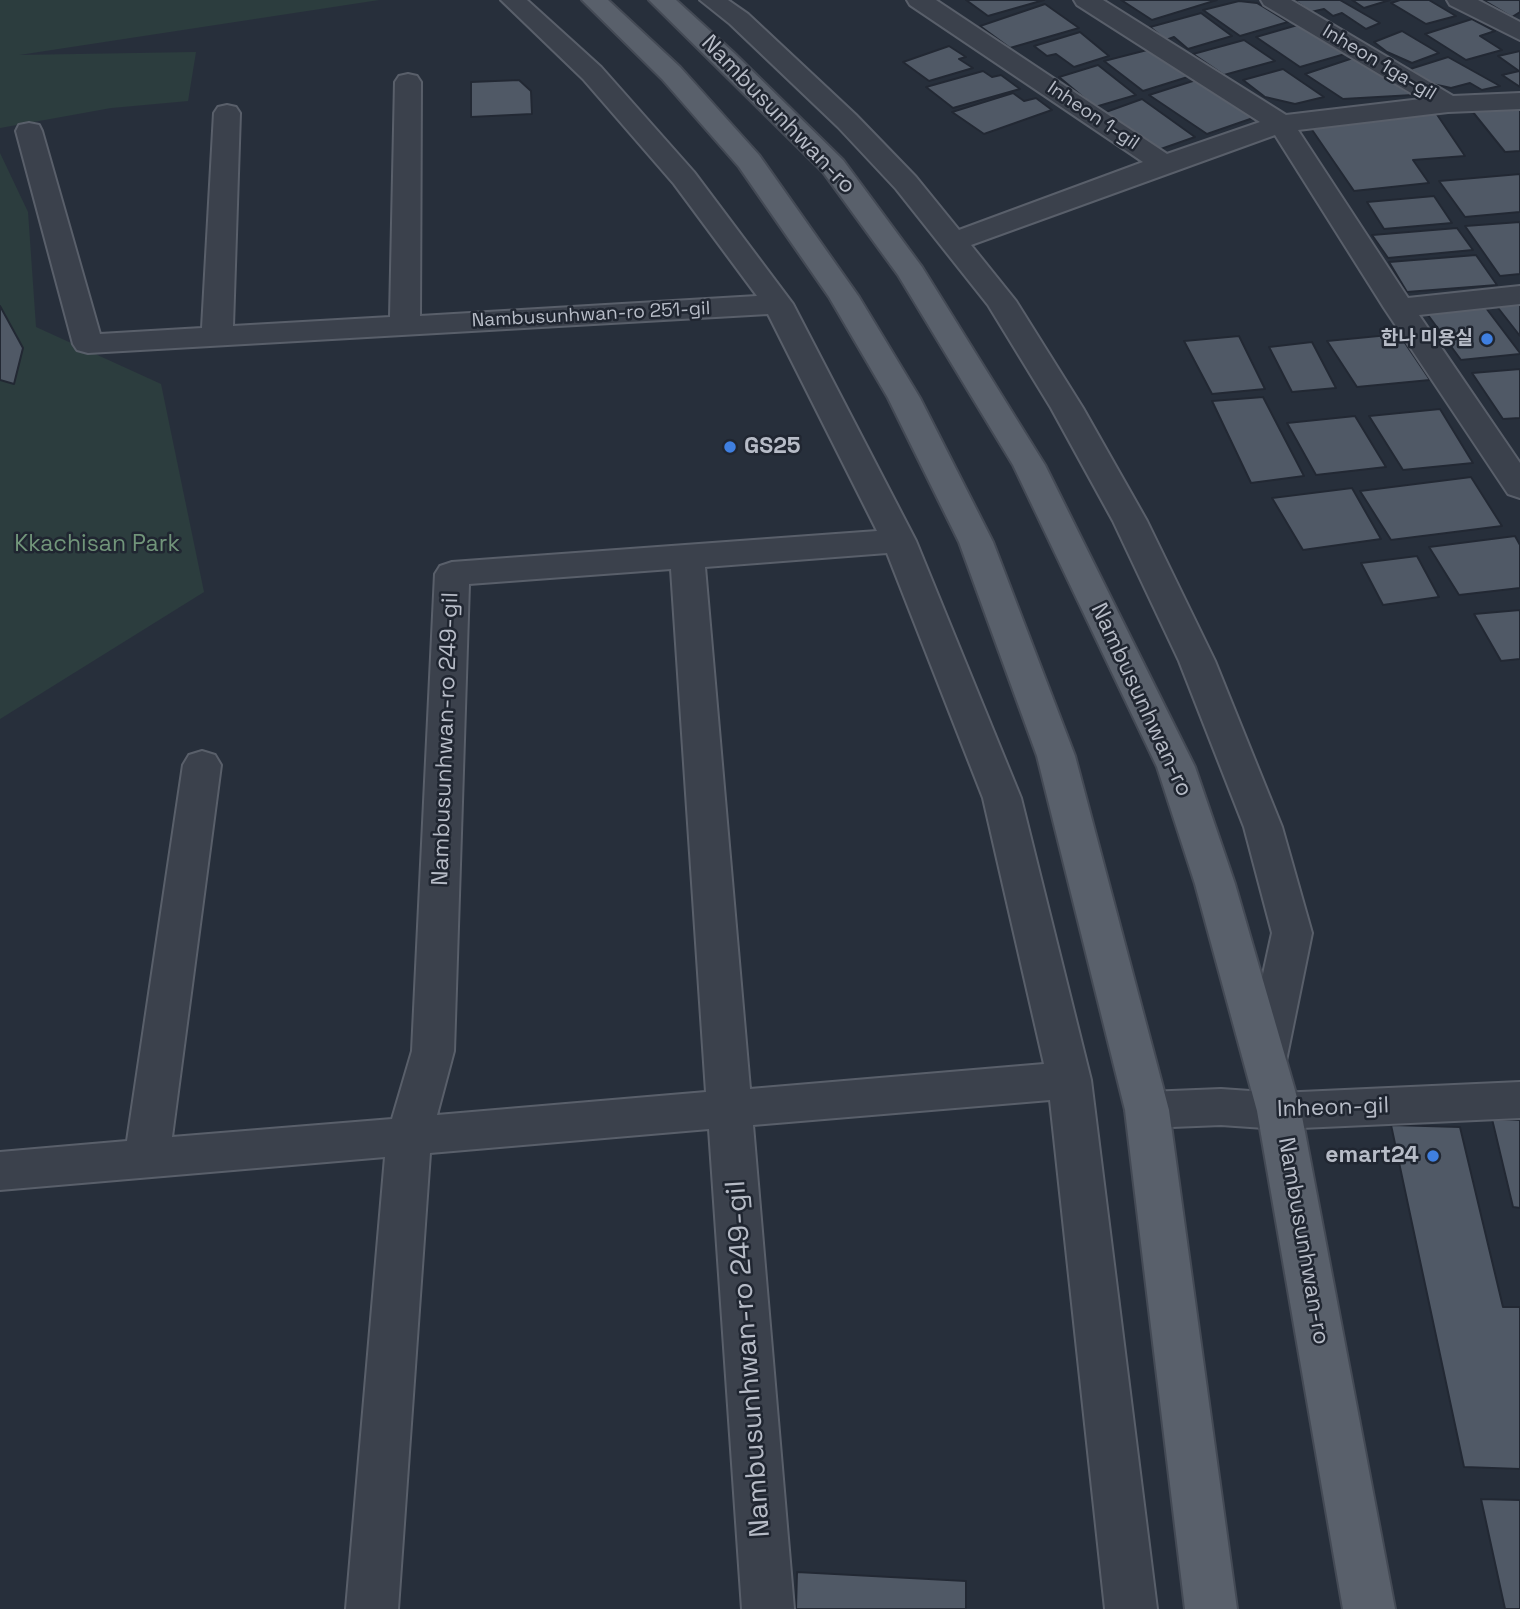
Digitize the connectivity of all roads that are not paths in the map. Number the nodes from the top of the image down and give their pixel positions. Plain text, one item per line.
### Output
1 (513, 0) edge
2 (594, 0) edge
3 (661, 0) edge
4 (712, 0) edge
5 (919, 0) edge
6 (1086, 0) edge
7 (1273, 0) edge
8 (1459, 0) edge
9 (1520, 32) edge
10 (408, 82) dead end
11 (1520, 101) edge
12 (1448, 104) junction
13 (227, 113) dead end
14 (1281, 124) junction
15 (29, 131) dead end
16 (1164, 164) junction
17 (953, 242) junction
18 (1520, 295) edge
19 (778, 304) junction
20 (1399, 308) junction
21 (405, 325) junction
22 (217, 336) junction
23 (1520, 487) edge
24 (899, 541) junction
25 (687, 557) junction
26 (202, 765) dead end
27 (1265, 1061) junction
28 (1069, 1080) junction
29 (1520, 1100) edge
30 (730, 1109) junction
31 (1147, 1110) junction
32 (1279, 1111) junction
33 (409, 1136) junction
34 (147, 1158) junction
35 (0, 1171) edge
36 (372, 1609) edge
37 (768, 1609) edge
38 (1131, 1609) edge
39 (1211, 1609) edge
40 (1369, 1609) edge

1 - 19 street
2 - 31 main road, Nambusunhwan-ro
3 - 27 main road, Nambusunhwan-ro
4 - 17 street
5 - 16 street, Inheon 1-gil
6 - 14 street
7 - 12 street, Inheon 1ga-gil
8 - 9 street
10 - 21 street
11 - 12 street, Inheon 1ga-gil
12 - 14 street, Inheon 1ga-gil
13 - 22 street
14 - 16 street, Inheon 1-gil
14 - 20 street
15 - 22 street, Nambusunhwan-ro 251-gil
16 - 17 street
17 - 27 street
18 - 20 street
19 - 21 street, Nambusunhwan-ro 251-gil
19 - 24 street
20 - 23 street
21 - 22 street, Nambusunhwan-ro 251-gil
24 - 25 street, Nambusunhwan-ro 249-gil
24 - 28 street
25 - 30 street, Nambusunhwan-ro 249-gil
25 - 33 street, Nambusunhwan-ro 249-gil
26 - 34 street
27 - 32 main road, Nambusunhwan-ro
28 - 30 street
28 - 38 street
29 - 32 street, Inheon-gil
30 - 33 street
30 - 37 street, Nambusunhwan-ro 249-gil
31 - 32 street, Inheon-gil
31 - 39 main road, Nambusunhwan-ro
32 - 40 main road, Nambusunhwan-ro
33 - 34 street
33 - 36 street, Nambusunhwan-ro 249-gil
34 - 35 street

